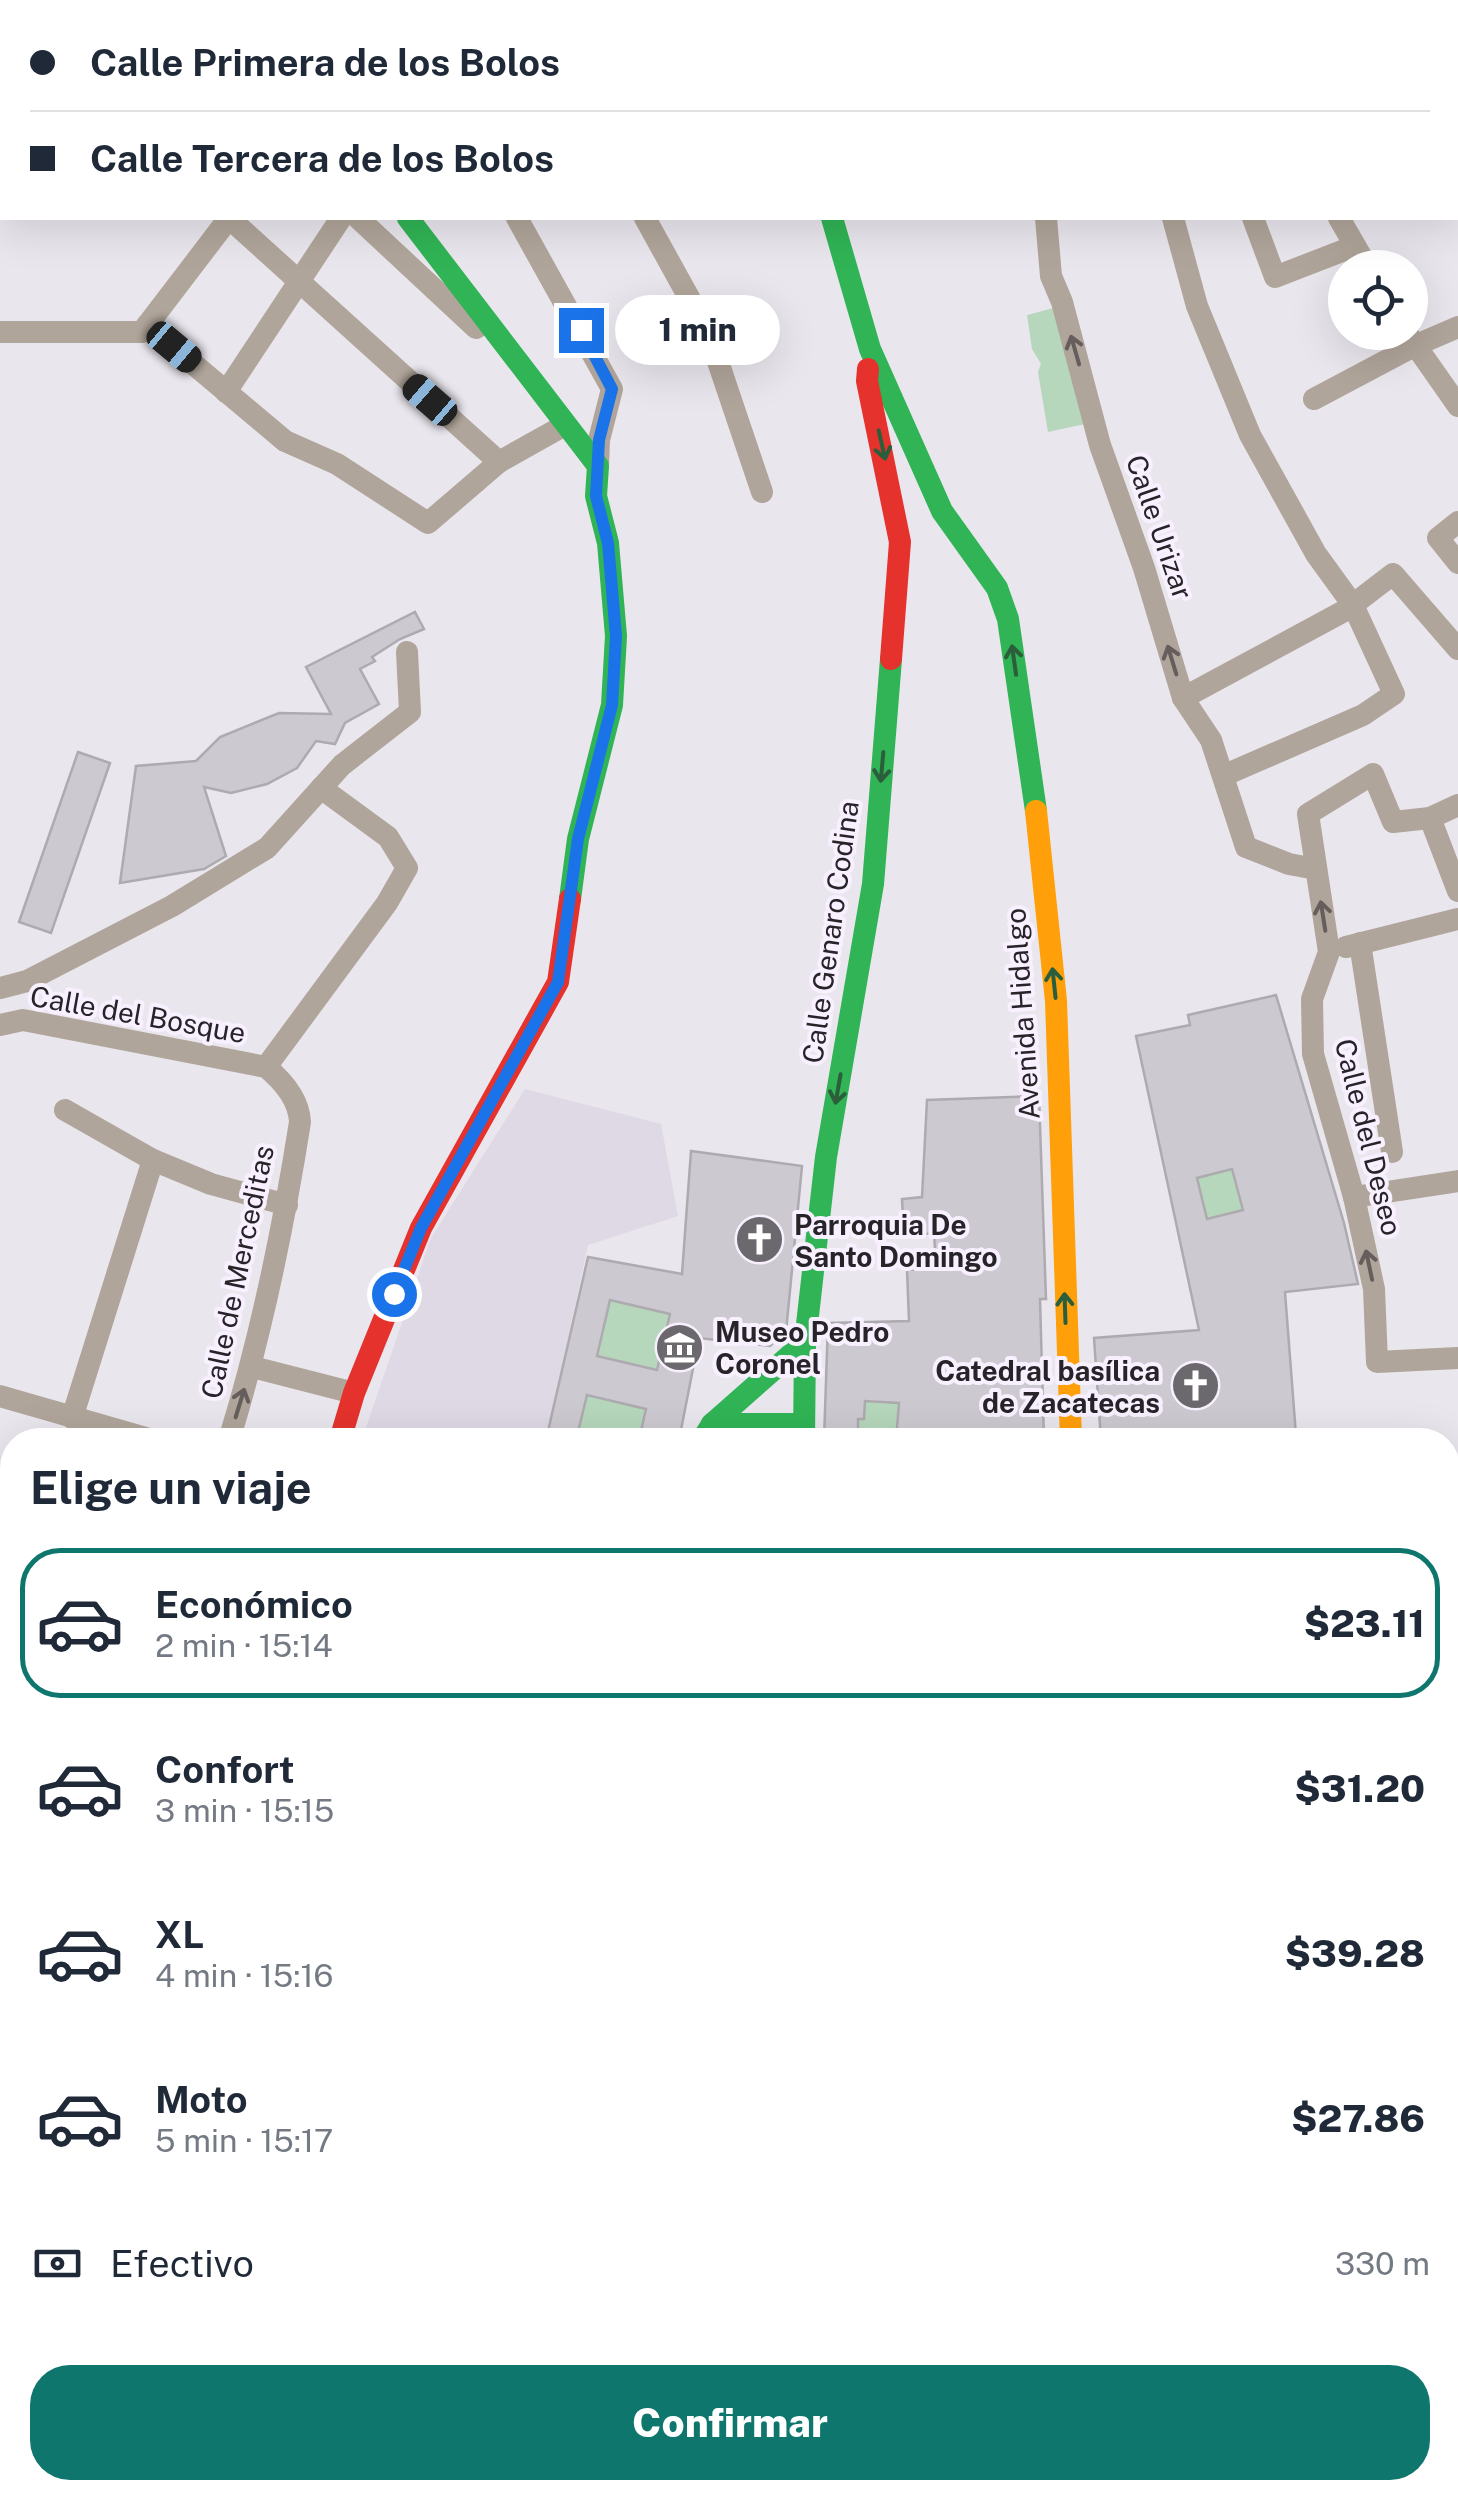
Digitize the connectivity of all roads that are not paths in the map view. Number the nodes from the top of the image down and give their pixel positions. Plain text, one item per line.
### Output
1 (227, 220) edge
2 (231, 220) edge
3 (339, 220) edge
4 (360, 220) edge
5 (409, 220) edge
6 (518, 220) edge
7 (646, 220) edge
8 (833, 220) edge
9 (1046, 220) edge
10 (1174, 220) edge
11 (1255, 220) edge
12 (1341, 220) edge
13 (1354, 246) junction
14 (1357, 250) edge
15 (299, 282) junction
16 (147, 325) junction
17 (1458, 326) edge
18 (0, 332) edge
19 (1428, 334) edge
20 (870, 349) junction
21 (1394, 350) edge
22 (1419, 350) edge
23 (507, 351) junction
24 (226, 392) junction
25 (1314, 400) dead end
26 (1458, 406) edge
27 (566, 425) junction
28 (499, 462) junction
29 (598, 466) junction
30 (762, 492) dead end
31 (1458, 522) edge
32 (1458, 563) edge
33 (1353, 605) junction
34 (1458, 649) edge
35 (406, 652) dead end
36 (1183, 698) junction
37 (1224, 775) junction
38 (321, 788) junction
39 (1458, 805) edge
40 (1430, 818) junction
41 (1316, 869) junction
42 (1458, 891) edge
43 (1458, 919) edge
44 (1360, 944) junction
45 (1328, 952) junction
46 (0, 988) edge
47 (0, 1025) edge
48 (266, 1067) junction
49 (65, 1110) dead end
50 (1392, 1152) dead end
51 (153, 1160) junction
52 (1458, 1181) edge
53 (1354, 1197) junction
54 (287, 1205) junction
55 (805, 1342) junction
56 (1458, 1358) edge
57 (252, 1367) junction
58 (354, 1393) junction
59 (0, 1396) edge
60 (72, 1418) junction
61 (108, 1428) edge
62 (233, 1428) edge
63 (344, 1428) edge
64 (711, 1428) edge
65 (804, 1428) edge
66 (1071, 1428) edge

1 - 16 street
2 - 15 street
3 - 15 street
4 - 23 street
5 - 23 street
6 - 29 street
7 - 30 street
8 - 20 street
36 -> 9 street, Calle Urizar
10 - 33 street
11 - 13 street
12 - 13 street
13 - 14 street
15 - 24 street
15 - 28 street
16 - 18 street
16 - 24 street
17 - 19 street
20 -> 55 street, Calle Genaro Codina
66 -> 20 street, Avenida Hidalgo
21 - 25 street
22 - 26 street
23 - 27 street
24 - 28 street
27 - 28 street
27 - 29 street
29 - 58 street
31 - 32 street
33 - 34 street
33 - 36 street
33 - 37 street
35 - 38 street
36 - 37 street, Calle Urizar
37 - 41 street, Calle Urizar
38 - 46 street
38 - 48 street
39 - 40 street
40 - 41 street, Calle del Deseo
40 - 42 street
45 -> 41 street, Calle del Deseo
43 - 44 street
44 - 45 street
44 - 50 street
45 - 53 street, Calle del Deseo
47 - 48 street, Calle del Bosque
48 - 54 street, Calle de Merceditas
49 - 51 street
51 - 54 street
51 - 60 street
52 - 53 street
56 -> 53 street, Calle del Deseo
54 - 57 street, Calle de Merceditas
55 - 64 street
55 - 65 street, Calle Genaro Codina
57 - 58 street
62 -> 57 street, Calle de Merceditas
58 - 63 street
59 - 60 street
60 - 61 street

